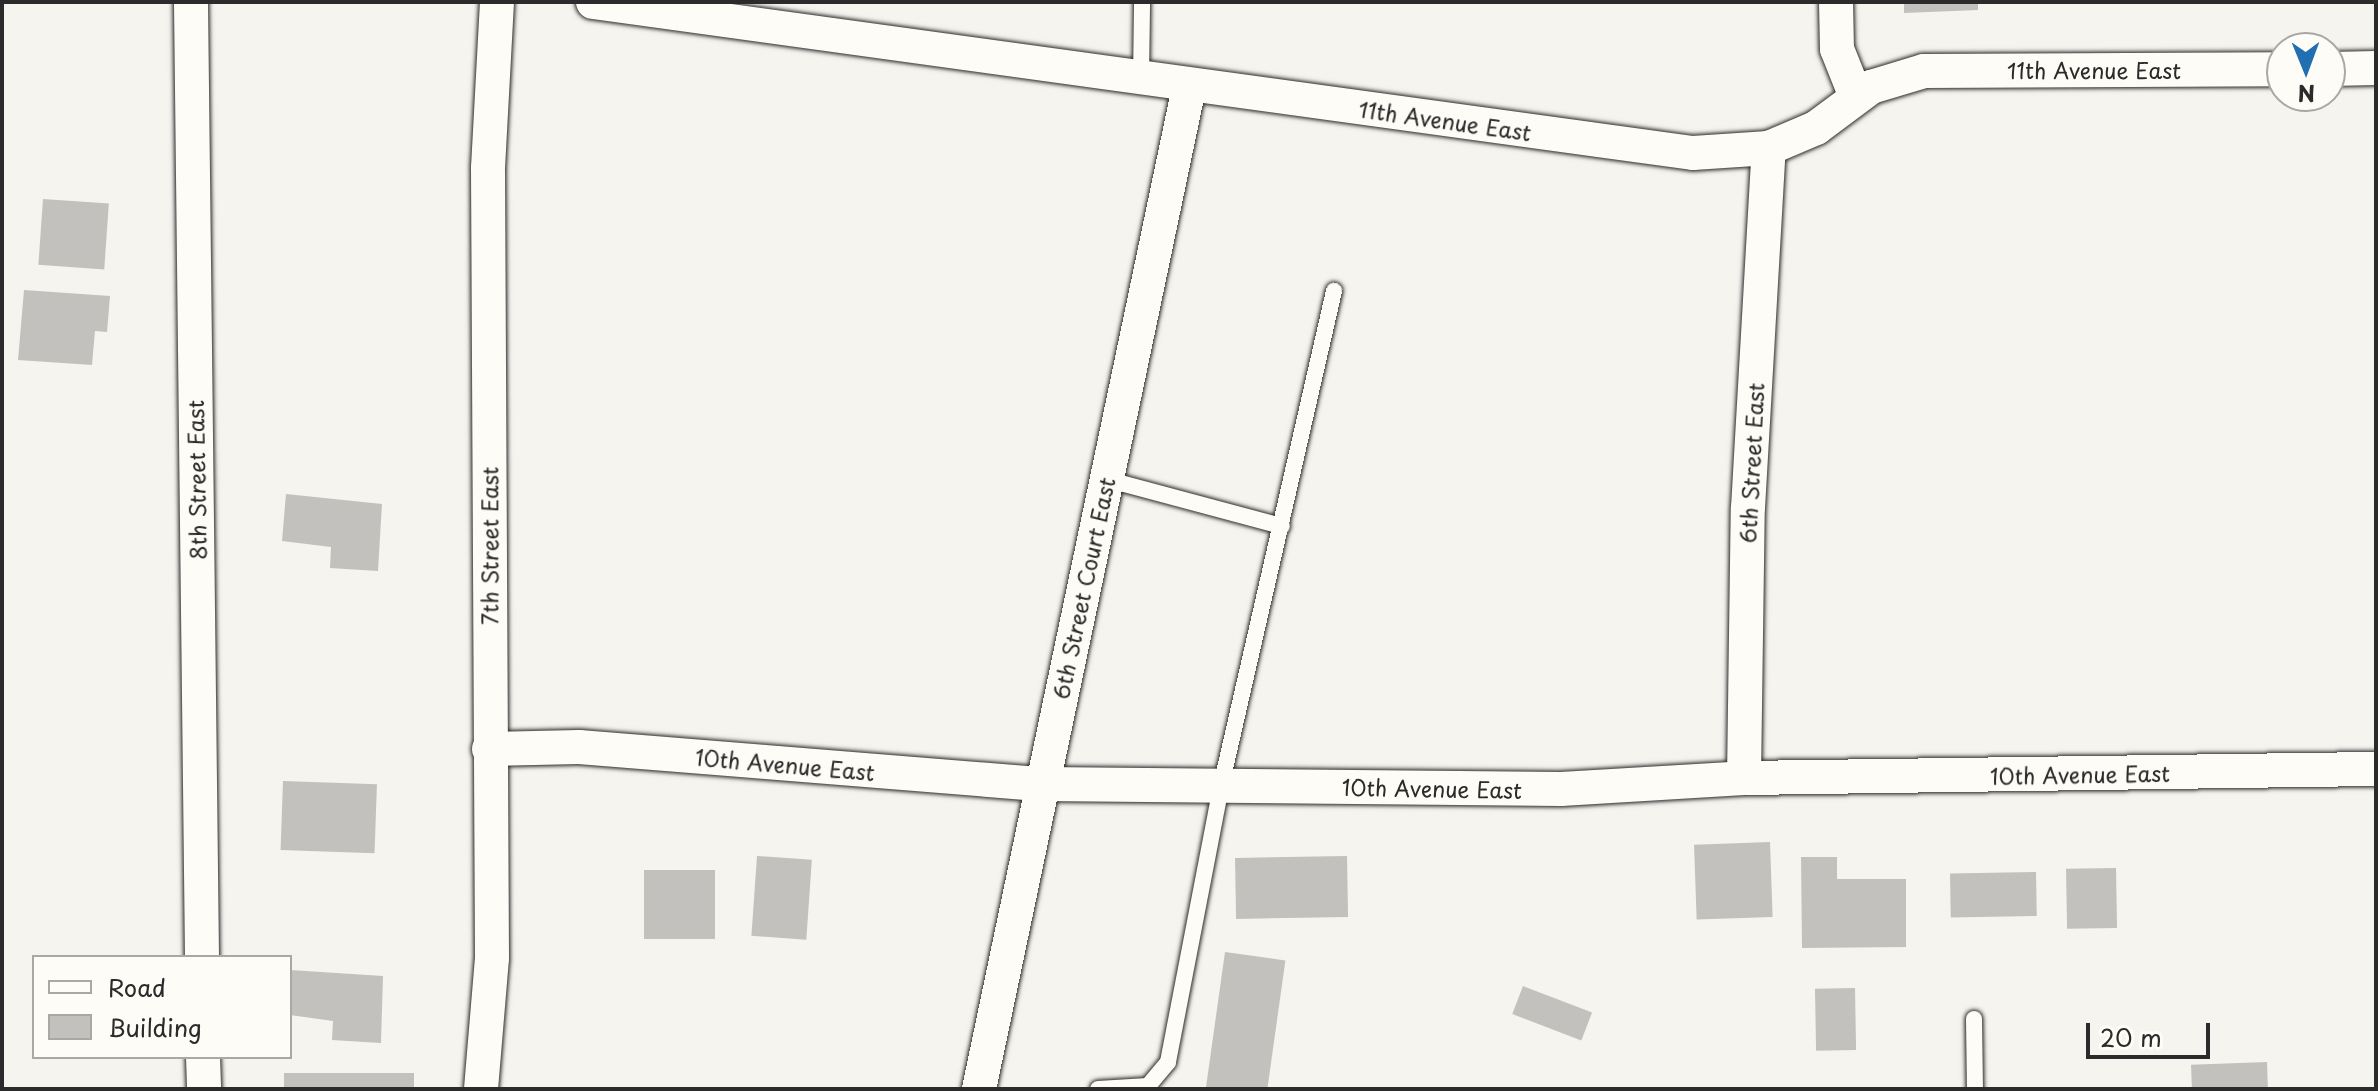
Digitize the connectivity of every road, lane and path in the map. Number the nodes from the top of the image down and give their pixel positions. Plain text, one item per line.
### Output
1 (191, 2) edge
2 (497, 2) edge
3 (593, 2) edge
4 (1142, 2) edge
5 (1836, 2) edge
6 (740, 10) edge
7 (2376, 68) edge
8 (2266, 69) edge
9 (2346, 69) edge
10 (1141, 78) junction
11 (1189, 87) junction
12 (1856, 97) junction
13 (1769, 148) junction
14 (1334, 291) dead end
15 (1106, 479) junction
16 (1282, 526) junction
17 (489, 749) junction
18 (2376, 769) edge
19 (1744, 778) junction
20 (1042, 784) junction
21 (1221, 786) junction
22 (202, 955) edge
23 (1974, 1019) dead end
24 (203, 1059) edge
25 (204, 1089) edge
26 (481, 1089) edge
27 (979, 1089) edge
28 (1098, 1089) edge
29 (1975, 1089) edge

1 - 22 street, 8th Street East
2 - 17 street, 7th Street East
3 - 6 street, 11th Avenue East
4 - 10 lane
5 - 12 street
6 - 10 street, 11th Avenue East
7 - 9 street
8 - 12 street, 11th Avenue East
10 - 11 street, 11th Avenue East
11 - 13 street, 11th Avenue East
11 - 15 street, 6th Street Court East
12 - 13 street, 11th Avenue East
13 - 19 street, 6th Street East
14 - 16 lane
15 - 16 lane
15 - 20 street, 6th Street Court East
16 - 21 lane
17 - 20 street, 10th Avenue East
17 - 26 street, 7th Street East
18 - 19 street, 10th Avenue East
19 - 21 street, 10th Avenue East
20 - 21 street, 10th Avenue East
20 - 27 street, 6th Street Court East
21 - 28 lane
23 - 29 lane
24 - 25 street

